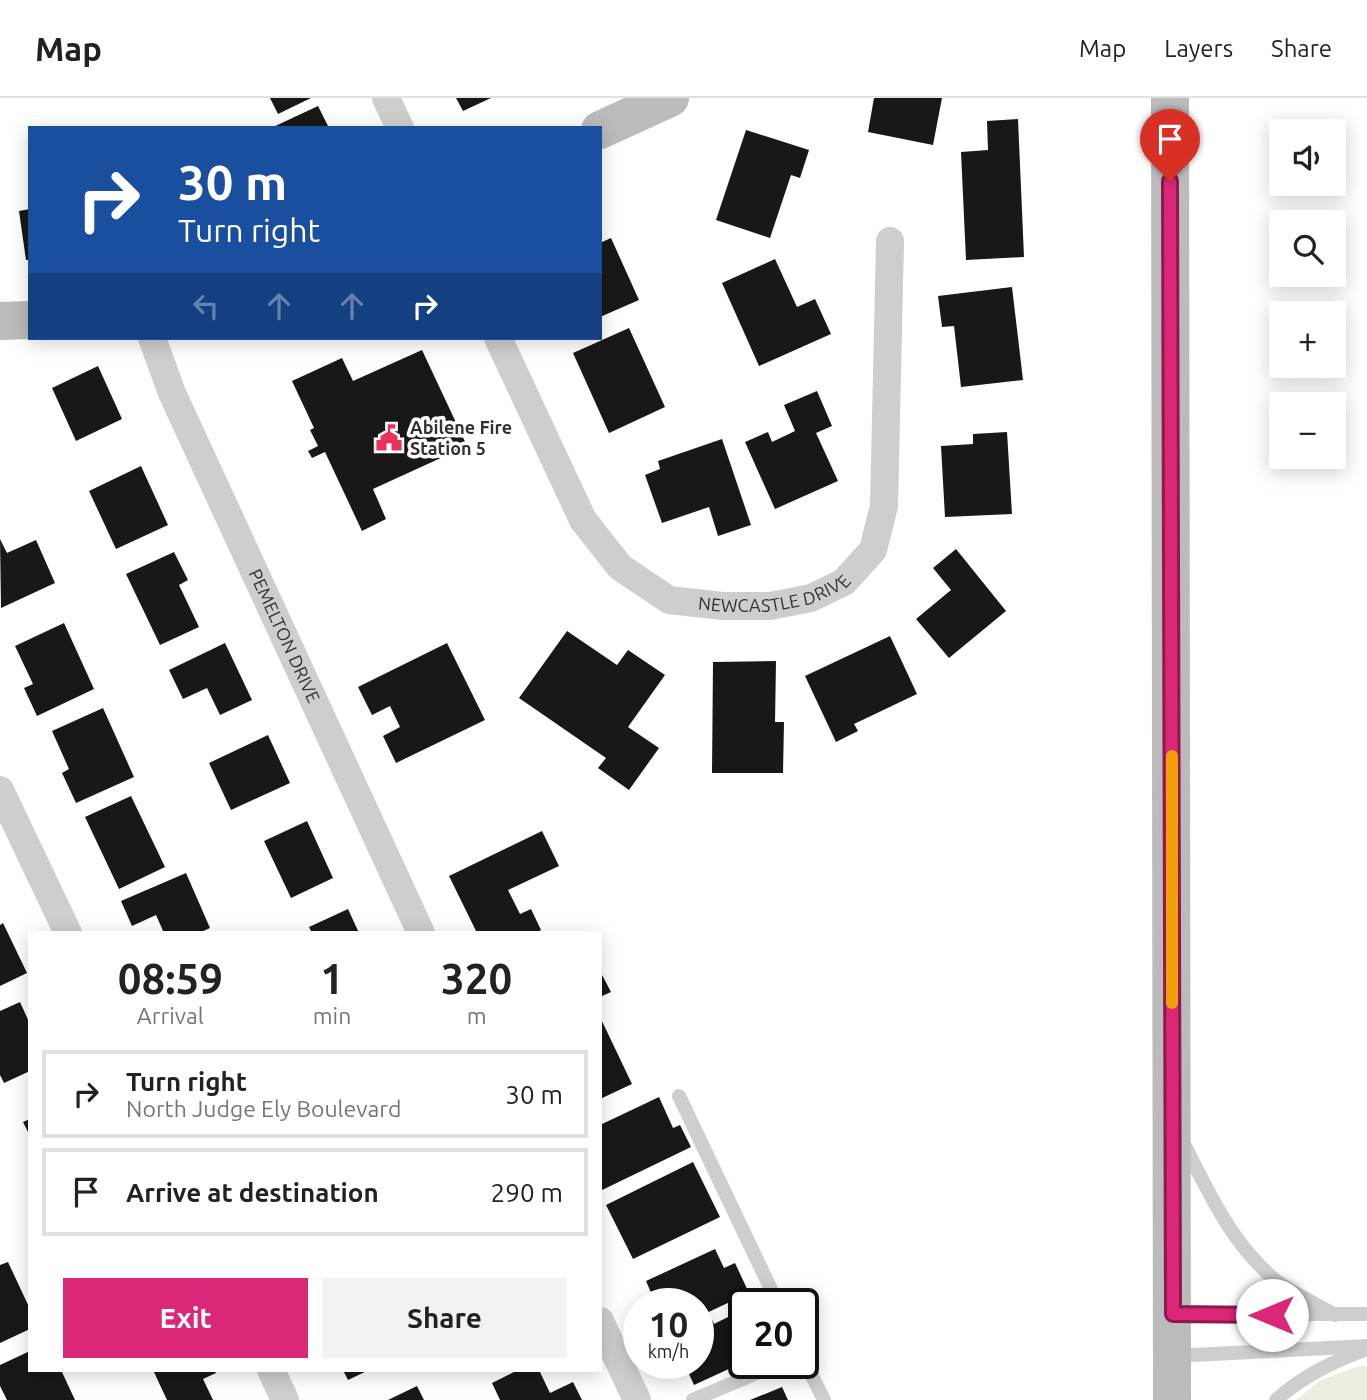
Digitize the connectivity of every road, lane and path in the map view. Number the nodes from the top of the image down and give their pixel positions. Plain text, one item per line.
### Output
1 (386, 98) edge
2 (670, 98) edge
3 (1170, 98) edge
4 (399, 126) edge
5 (602, 129) edge
6 (890, 241) dead end
7 (28, 320) edge
8 (0, 321) edge
9 (153, 340) edge
10 (499, 340) edge
11 (0, 790) edge
12 (67, 931) edge
13 (420, 931) edge
14 (679, 1096) dead end
15 (1173, 1121) junction
16 (770, 1288) edge
17 (1173, 1314) junction
18 (1367, 1314) edge
19 (1335, 1315) junction
20 (602, 1325) edge
21 (1367, 1347) edge
22 (1171, 1356) junction
23 (272, 1372) edge
24 (742, 1379) edge
25 (814, 1379) edge
26 (285, 1400) edge
27 (637, 1400) edge
28 (692, 1400) edge
29 (824, 1400) edge
30 (1172, 1400) edge
31 (1276, 1400) edge

1 - 4 street
2 - 5 main road
3 - 15 main road
6 - 10 street, NEWCASTLE DRIVE
7 - 8 main road
9 - 13 street, PEMELTON DRIVE
11 - 12 street
14 - 16 lane
15 - 17 main road
15 - 19 lane
17 - 19 lane
17 - 22 main road
18 - 19 lane
20 - 27 street
21 - 22 lane
21 - 31 lane
22 - 30 main road
23 - 26 street
24 - 28 lane
25 - 29 lane

